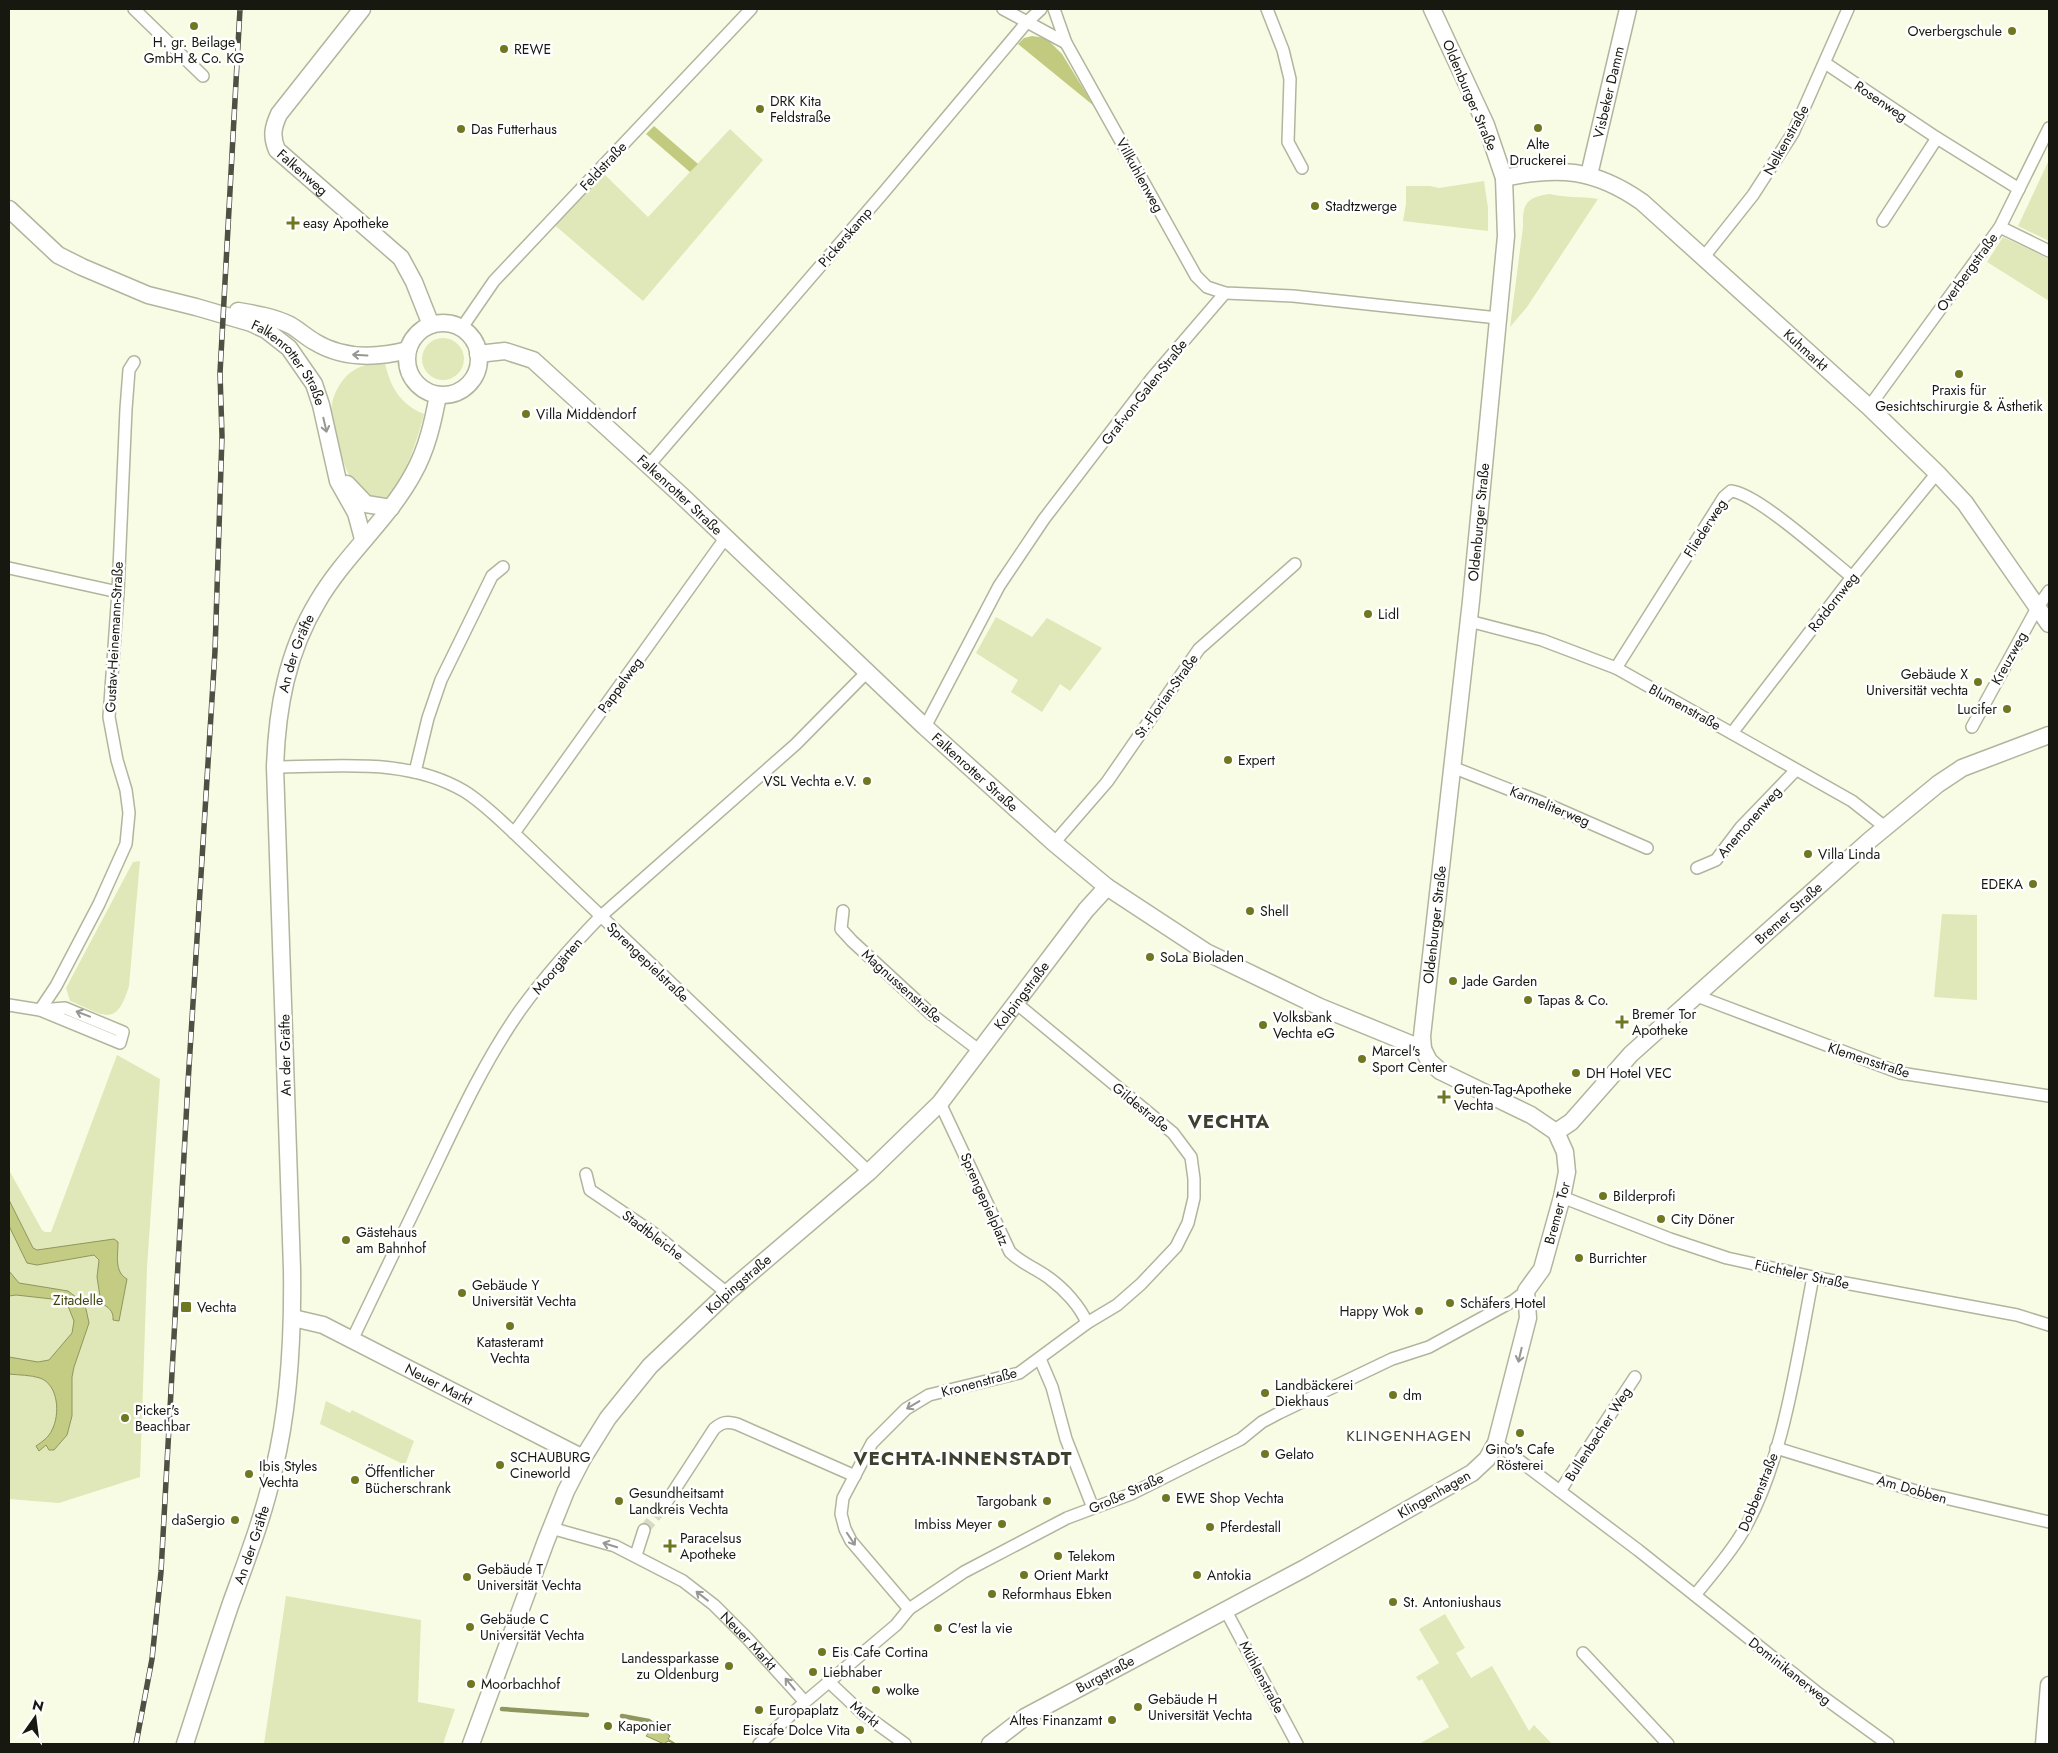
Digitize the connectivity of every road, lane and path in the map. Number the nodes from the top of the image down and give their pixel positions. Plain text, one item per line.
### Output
1 (134, 9) edge
2 (362, 9) edge
3 (752, 9) edge
4 (1003, 9) edge
5 (1041, 9) edge
6 (1054, 9) edge
7 (1267, 9) edge
8 (1432, 9) edge
9 (1628, 9) edge
10 (1848, 9) edge
11 (1027, 22) junction
12 (1066, 43) junction
13 (1825, 63) junction
14 (203, 76) dead end
15 (2049, 128) edge
16 (1937, 138) junction
17 (1302, 168) dead end
18 (1589, 175) junction
19 (1504, 178) junction
20 (2019, 189) junction
21 (9, 210) edge
22 (1883, 221) dead end
23 (2000, 227) junction
24 (2049, 251) edge
25 (1703, 258) junction
26 (1225, 293) junction
27 (196, 307) junction
28 (1498, 318) junction
29 (431, 325) junction
30 (461, 328) junction
31 (408, 350) junction
32 (478, 354) junction
33 (134, 362) dead end
34 (438, 395) junction
35 (1869, 407) junction
36 (334, 461) junction
37 (649, 465) junction
38 (1937, 473) junction
39 (391, 508) junction
40 (726, 537) junction
41 (363, 539) junction
42 (1295, 564) dead end
43 (503, 567) dead end
44 (9, 568) edge
45 (1852, 577) junction
46 (2049, 591) edge
47 (118, 592) junction
48 (2037, 608) junction
49 (1469, 621) junction
50 (2049, 624) edge
51 (1616, 668) junction
52 (867, 672) junction
53 (926, 727) junction
54 (1972, 727) dead end
55 (1732, 733) junction
56 (2049, 735) edge
57 (275, 767) junction
58 (1452, 767) junction
59 (1796, 770) junction
60 (415, 772) junction
61 (1885, 827) junction
62 (514, 832) junction
63 (1054, 843) junction
64 (1646, 848) dead end
65 (1697, 868) dead end
66 (1107, 887) junction
67 (843, 911) dead end
68 (600, 917) junction
69 (1697, 996) junction
70 (1016, 1003) junction
71 (9, 1005) edge
72 (40, 1010) junction
73 (121, 1038) dead end
74 (1423, 1049) junction
75 (980, 1051) junction
76 (2049, 1096) edge
77 (940, 1103) junction
78 (1556, 1132) junction
79 (869, 1172) junction
80 (586, 1174) dead end
81 (1562, 1197) junction
82 (1813, 1277) junction
83 (1526, 1291) junction
84 (727, 1293) junction
85 (293, 1318) junction
86 (1087, 1323) junction
87 (2049, 1325) edge
88 (352, 1340) junction
89 (1040, 1359) junction
90 (1635, 1377) dead end
91 (1496, 1443) junction
92 (1776, 1448) junction
93 (583, 1458) junction
94 (855, 1476) junction
95 (1560, 1491) junction
96 (664, 1506) tunnel mouth
97 (1093, 1508) junction
98 (2049, 1522) edge
99 (551, 1528) junction
100 (644, 1530) tunnel mouth
101 (636, 1555) junction
102 (1695, 1595) junction
103 (909, 1610) junction
104 (1226, 1611) junction
105 (1583, 1654) dead end
106 (828, 1681) junction
107 (2049, 1685) edge
108 (804, 1702) junction
109 (185, 1744) edge
110 (471, 1744) edge
111 (760, 1744) edge
112 (905, 1744) edge
113 (990, 1744) edge
114 (1297, 1744) edge
115 (1668, 1744) edge
116 (1888, 1744) edge
117 (2044, 1744) edge

1 - 14 street
2 - 29 street, Falkenweg
3 - 30 street, Feldstraße
4 - 11 street
5 - 11 street, Pickerskamp
6 - 12 street, Villkuhlenweg
7 - 17 street
8 - 19 street, Oldenburger Straße
9 - 18 street, Visbeker Damm
10 - 13 street, Nelkenstraße
11 - 12 street
11 - 37 street, Pickerskamp
12 - 26 street, Villkuhlenweg
13 - 16 street, Rosenweg
13 - 25 street, Nelkenstraße
15 - 20 street, Overbergstraße
16 - 20 street, Rosenweg
16 - 22 street
18 - 19 street, Kuhmarkt
18 - 25 street, Kuhmarkt
19 - 28 street, Oldenburger Straße
20 - 23 street, Overbergstraße
21 - 27 street, Falkenrotter Straße
23 - 24 street
23 - 35 street, Overbergstraße
25 - 35 street, Kuhmarkt
26 - 28 street
26 - 53 street, Graf-von-Galen-Straße
31 -> 27 street, Falkenrotter Straße
27 -> 36 street, Falkenrotter Straße
28 - 49 street, Oldenburger Straße
29 - 30 street
29 - 31 street
30 - 32 street
31 - 34 street
32 - 34 street
32 - 37 street, Falkenrotter Straße
33 - 47 street, Gustav-Heinemann-Straße
34 - 39 street, An der Gräfte
35 - 38 street, Kuhmarkt
36 - 39 street, Falkenrotter Straße
36 - 41 street, Falkenrotter Straße
37 - 40 street, Falkenrotter Straße
38 - 45 street, Rotdornweg
38 - 48 street, Kuhmarkt
39 - 41 street, An der Gräfte
40 - 52 street, Falkenrotter Straße
40 - 62 street, Pappelweg
41 - 57 street, An der Gräfte
42 - 63 street, St.-Florian-Straße
43 - 60 street
44 - 47 street
45 - 51 street, Fliederweg
45 - 55 street, Rotdornweg
46 - 48 street, Kreuzweg
47 - 72 street, Gustav-Heinemann-Straße
48 - 50 street, Kuhmarkt
48 - 54 street, Kreuzweg
49 - 51 street, Blumenstraße
49 - 58 street, Oldenburger Straße
51 - 55 street, Blumenstraße
52 - 53 street, Falkenrotter Straße
52 - 68 street, Moorgärten
53 - 63 street, Falkenrotter Straße
55 - 59 street, Blumenstraße
56 - 61 street, Bremer Straße
57 - 60 street, Sprengepielstraße
57 - 85 street, An der Gräfte
58 - 64 street, Karmeliterweg
58 - 74 street, Oldenburger Straße
59 - 61 street, Blumenstraße
59 - 65 street, Anemonenweg
60 - 62 street, Sprengepielstraße
61 - 69 street, Bremer Straße
62 - 68 street, Sprengepielstraße
63 - 66 street, Falkenrotter Straße
66 - 70 street, Kolpingstraße
66 - 74 street, Falkenrotter Straße
67 - 75 street, Magnussenstraße
68 - 79 street, Sprengepielstraße
68 - 88 street, Moorgärten
69 - 76 street, Klemensstraße
69 - 78 street, Bremer Straße
70 - 75 street, Kolpingstraße
70 - 86 street, Gildestraße
71 - 72 street
72 - 73 street
74 - 78 street
75 - 77 street, Kolpingstraße
77 - 79 street, Kolpingstraße
77 - 86 street, Sprengepielplatz
78 - 81 street, Bremer Tor
79 - 84 street, Kolpingstraße
80 - 84 street, Stadtbleiche
81 - 82 street, Füchteler Straße
81 - 83 street, Bremer Tor
82 - 87 street, Füchteler Straße
82 - 92 street, Dobbenstraße
83 -> 91 street, Klingenhagen
83 - 97 street, Große Straße
84 - 93 street, Kolpingstraße
85 - 88 street, Neuer Markt
85 - 109 street, An der Gräfte
86 - 89 street, Gildestraße
88 - 93 street, Neuer Markt
89 -> 94 street, Kronenstraße
89 - 97 street
90 - 95 street, Bullenbacher Weg
91 - 95 street
91 - 104 street, Klingenhagen
92 - 98 street, Am Dobben
92 - 102 street, Dobbenstraße
93 - 99 street, Kolpingstraße
94 - 96 street
94 -> 103 street, Kronenstraße
95 - 102 street
97 - 103 street, Große Straße
101 -> 99 street, Neuer Markt
99 - 110 street, Kolpingstraße
100 - 101 street
108 -> 101 street, Neuer Markt
102 - 116 street, Dominikanerweg
103 - 106 street, Große Straße
104 - 113 street, Burgstraße
104 - 114 street, Mühlenstraße
105 - 115 street
106 - 108 street, Große Straße
106 - 112 street, Markt
107 - 117 street
108 - 111 street, Große Straße

